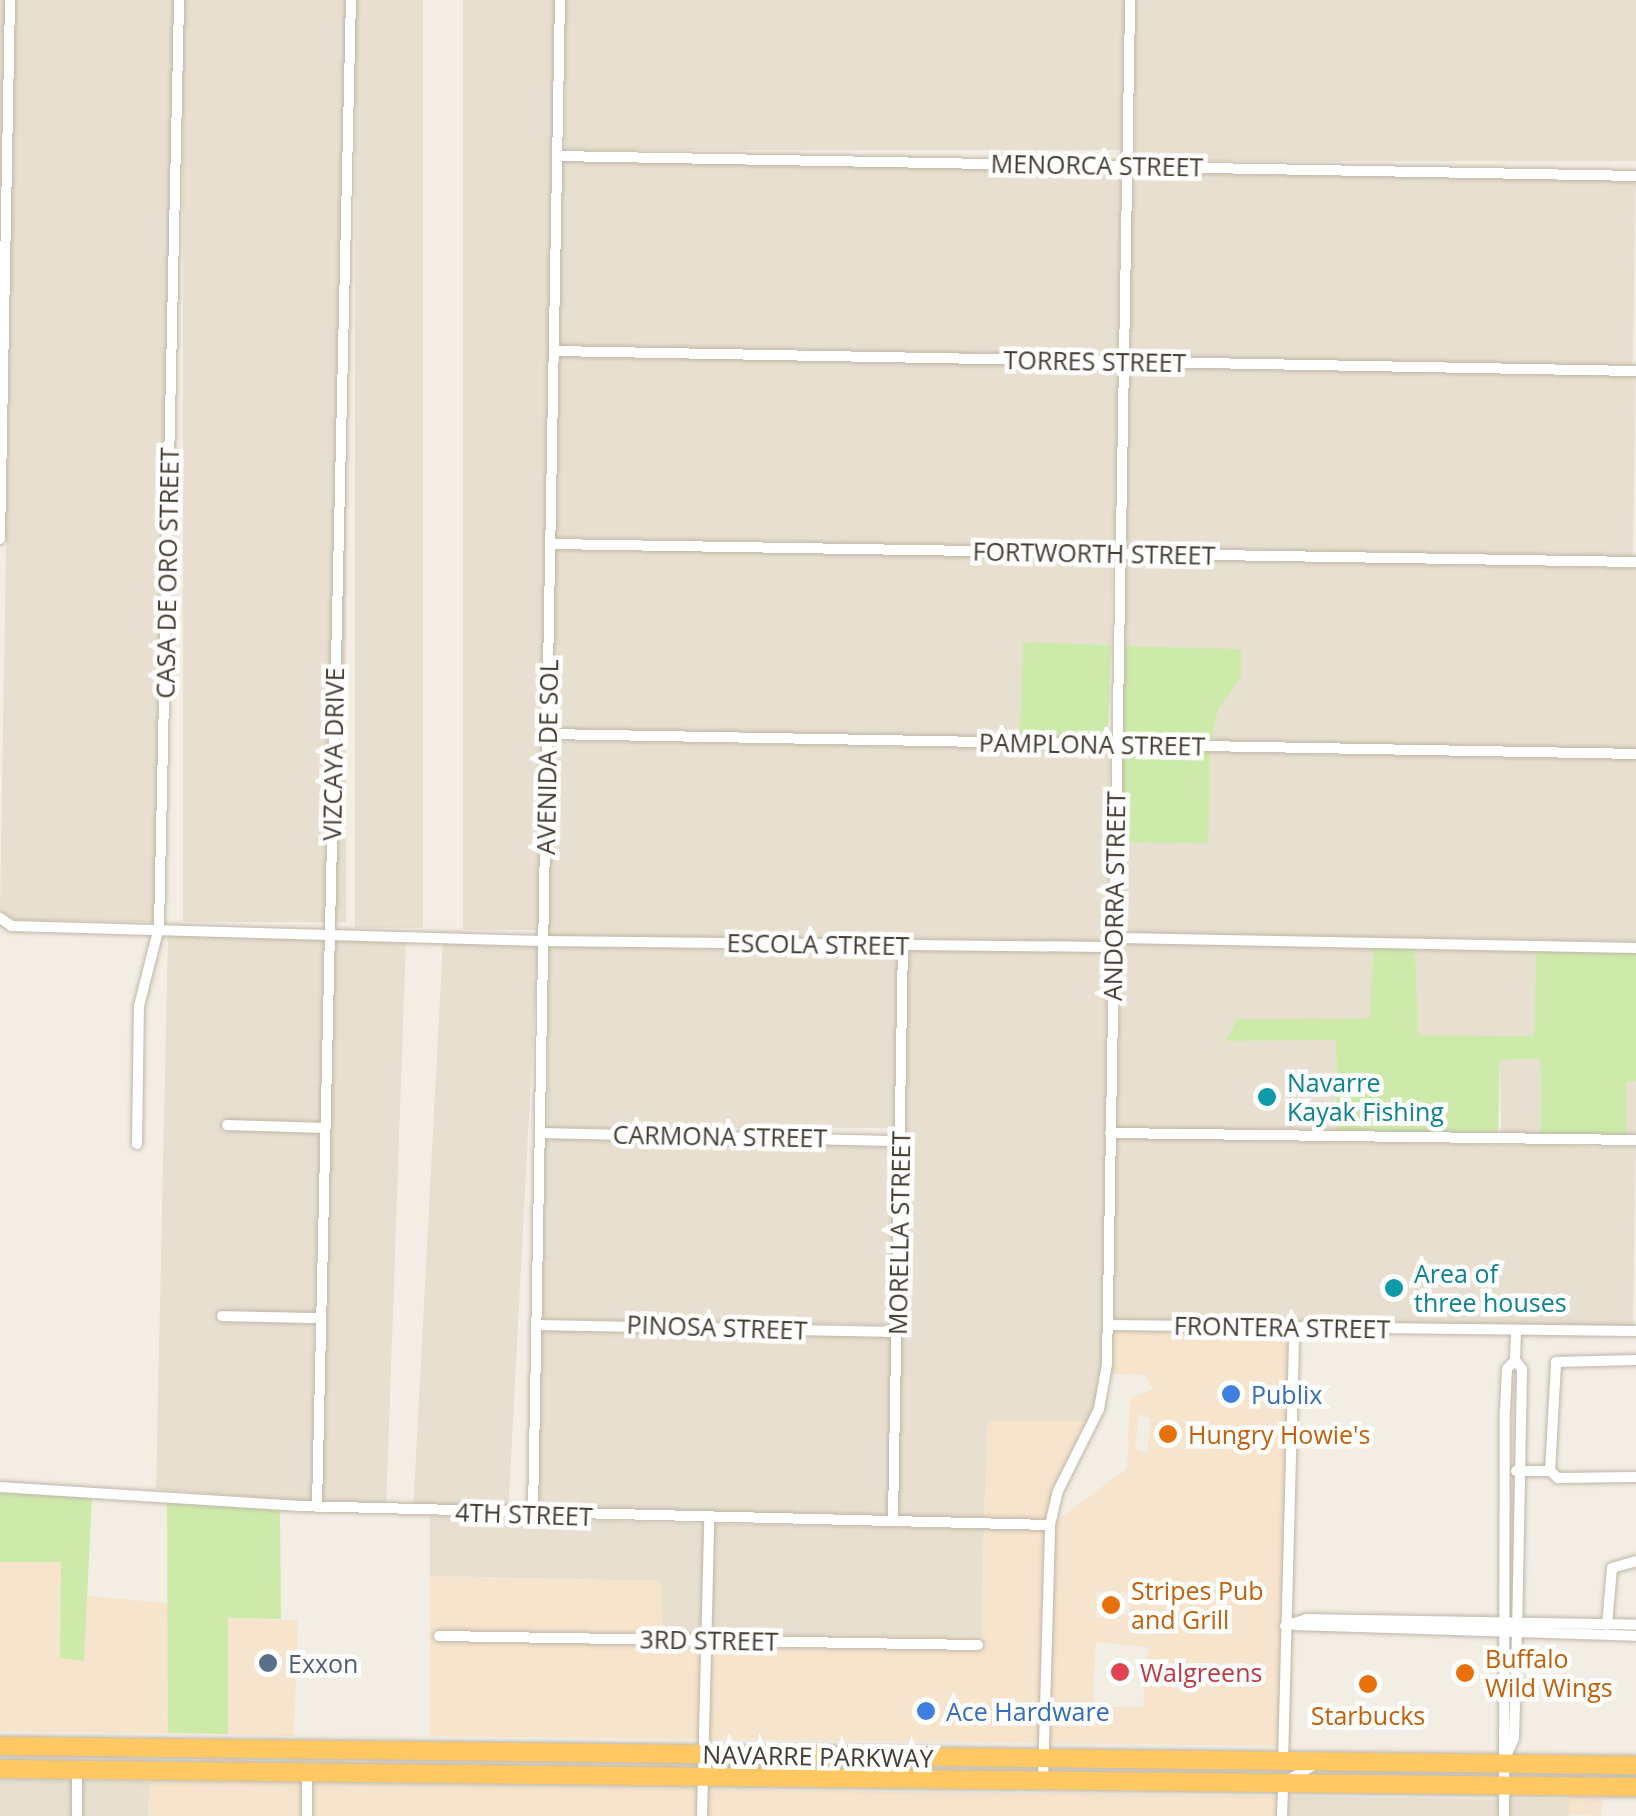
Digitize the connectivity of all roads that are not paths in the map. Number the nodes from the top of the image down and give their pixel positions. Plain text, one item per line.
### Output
1 (10, 0) edge
2 (179, 0) edge
3 (351, 0) edge
4 (560, 0) edge
5 (1130, 0) edge
6 (557, 156) junction
7 (1126, 166) junction
8 (1636, 176) edge
9 (3, 306) edge
10 (554, 351) junction
11 (1123, 362) junction
12 (1636, 371) edge
13 (0, 539) edge
14 (551, 544) junction
15 (1117, 553) junction
16 (1636, 562) edge
17 (548, 734) junction
18 (1115, 745) junction
19 (1636, 754) edge
20 (0, 918) edge
21 (159, 927) junction
22 (329, 933) junction
23 (543, 941) junction
24 (1115, 942) junction
25 (903, 945) junction
26 (1636, 948) edge
27 (227, 1125) dead end
28 (325, 1128) junction
29 (540, 1133) junction
30 (1110, 1133) junction
31 (1636, 1140) edge
32 (901, 1141) junction
33 (137, 1144) dead end
34 (222, 1316) dead end
35 (319, 1318) junction
36 (536, 1324) junction
37 (1108, 1325) junction
38 (1294, 1327) junction
39 (1516, 1330) junction
40 (1636, 1331) edge
41 (897, 1332) junction
42 (1515, 1360) junction
43 (1636, 1360) edge
44 (1504, 1470) junction
45 (1520, 1471) junction
46 (1550, 1471) junction
47 (1636, 1477) edge
48 (0, 1487) edge
49 (317, 1507) junction
50 (533, 1514) junction
51 (709, 1519) junction
52 (893, 1521) junction
53 (1050, 1525) junction
54 (1636, 1561) edge
55 (1502, 1622) junction
56 (1606, 1624) junction
57 (1636, 1625) edge
58 (1290, 1626) junction
59 (1517, 1628) junction
60 (440, 1636) dead end
61 (1636, 1636) edge
62 (706, 1640) junction
63 (978, 1645) dead end
64 (0, 1746) edge
65 (293, 1750) junction
66 (452, 1751) junction
67 (704, 1754) junction
68 (1043, 1759) junction
69 (1507, 1759) junction
70 (1243, 1761) junction
71 (1283, 1761) junction
72 (1324, 1762) junction
73 (1636, 1765) edge
74 (0, 1769) edge
75 (78, 1770) junction
76 (149, 1770) junction
77 (307, 1772) junction
78 (1636, 1775) edge
79 (704, 1778) junction
80 (1043, 1781) junction
81 (1282, 1784) junction
82 (1506, 1786) junction
83 (1600, 1787) junction
84 (1636, 1787) edge
85 (77, 1816) edge
86 (308, 1816) edge
87 (702, 1816) edge
88 (1282, 1816) edge
89 (1504, 1816) edge

1 - 9 street
2 - 21 street, CASA DE ORO STREET
3 - 22 street, VIZCAYA DRIVE
4 - 6 street, AVENIDA DE SOL
5 - 7 street, ANDORRA STREET
6 - 7 street, MENORCA STREET
6 - 10 street, AVENIDA DE SOL
7 - 8 street, MENORCA STREET
7 - 11 street, ANDORRA STREET
9 - 13 street
10 - 11 street, TORRES STREET
10 - 14 street, AVENIDA DE SOL
11 - 12 street, TORRES STREET
11 - 15 street, ANDORRA STREET
14 - 15 street, FORTWORTH STREET
14 - 17 street, AVENIDA DE SOL
15 - 16 street, FORTWORTH STREET
15 - 18 street, ANDORRA STREET
17 - 18 street, PAMPLONA STREET
17 - 23 street, AVENIDA DE SOL
18 - 19 street, PAMPLONA STREET
18 - 24 street, ANDORRA STREET
20 - 21 street, ESCOLA STREET
21 - 22 street, ESCOLA STREET
21 - 33 street, CASA DE ORO STREET
22 - 23 street, ESCOLA STREET
22 - 28 street, VIZCAYA DRIVE
23 - 25 street, ESCOLA STREET
23 - 29 street, AVENIDA DE SOL
24 - 25 street, ESCOLA STREET
24 - 26 street, ESCOLA STREET
24 - 30 street, ANDORRA STREET
25 - 32 street, MORELLA STREET
27 - 28 street
28 - 35 street, VIZCAYA DRIVE
29 - 32 street, CARMONA STREET
29 - 36 street, AVENIDA DE SOL
30 - 31 street
30 - 37 street, ANDORRA STREET
32 - 41 street, MORELLA STREET
34 - 35 street
35 - 49 street, VIZCAYA DRIVE
36 - 41 street, PINOSA STREET
36 - 50 street, AVENIDA DE SOL
37 - 38 street, FRONTERA STREET
37 - 53 street, ANDORRA STREET
38 - 39 street, FRONTERA STREET
38 - 58 street
39 - 40 street, FRONTERA STREET
39 - 42 street
41 - 52 street, MORELLA STREET
42 - 44 street
42 - 45 street
43 - 46 street
44 - 45 street
44 - 55 street
45 - 46 street
45 - 59 street
46 - 47 street
48 - 49 street, 4TH STREET
49 - 50 street, 4TH STREET
50 - 51 street, 4TH STREET
51 - 52 street, 4TH STREET
51 - 62 street
52 - 53 street, 4TH STREET
53 - 68 street, ANDORRA STREET
54 - 56 street
55 - 58 street
55 - 59 street
55 - 69 street
56 - 57 street
56 - 59 street
58 - 71 street
59 - 61 street
59 - 69 street
60 - 62 street, 3RD STREET
62 - 63 street, 3RD STREET
62 - 67 street
64 - 65 highway, NAVARRE PARKWAY
65 - 66 highway, NAVARRE PARKWAY
65 - 76 highway
66 - 67 highway, NAVARRE PARKWAY
66 - 77 highway
67 - 68 highway, NAVARRE PARKWAY
67 - 79 street
68 - 70 highway, NAVARRE PARKWAY
68 - 80 street, ANDORRA STREET
69 - 72 highway, NAVARRE PARKWAY
69 - 73 highway, NAVARRE PARKWAY
69 - 82 street
70 - 71 highway, NAVARRE PARKWAY
70 - 81 street
71 - 72 highway, NAVARRE PARKWAY
72 - 81 street
74 - 75 highway, NAVARRE PARKWAY
75 - 76 highway, NAVARRE PARKWAY
75 - 85 street
76 - 77 highway, NAVARRE PARKWAY
77 - 79 highway, NAVARRE PARKWAY
77 - 86 street
78 - 83 highway
79 - 80 highway, NAVARRE PARKWAY
79 - 87 street
80 - 81 highway, NAVARRE PARKWAY
81 - 82 highway, NAVARRE PARKWAY
81 - 88 street
82 - 83 highway, NAVARRE PARKWAY
82 - 89 street
83 - 84 highway, NAVARRE PARKWAY

